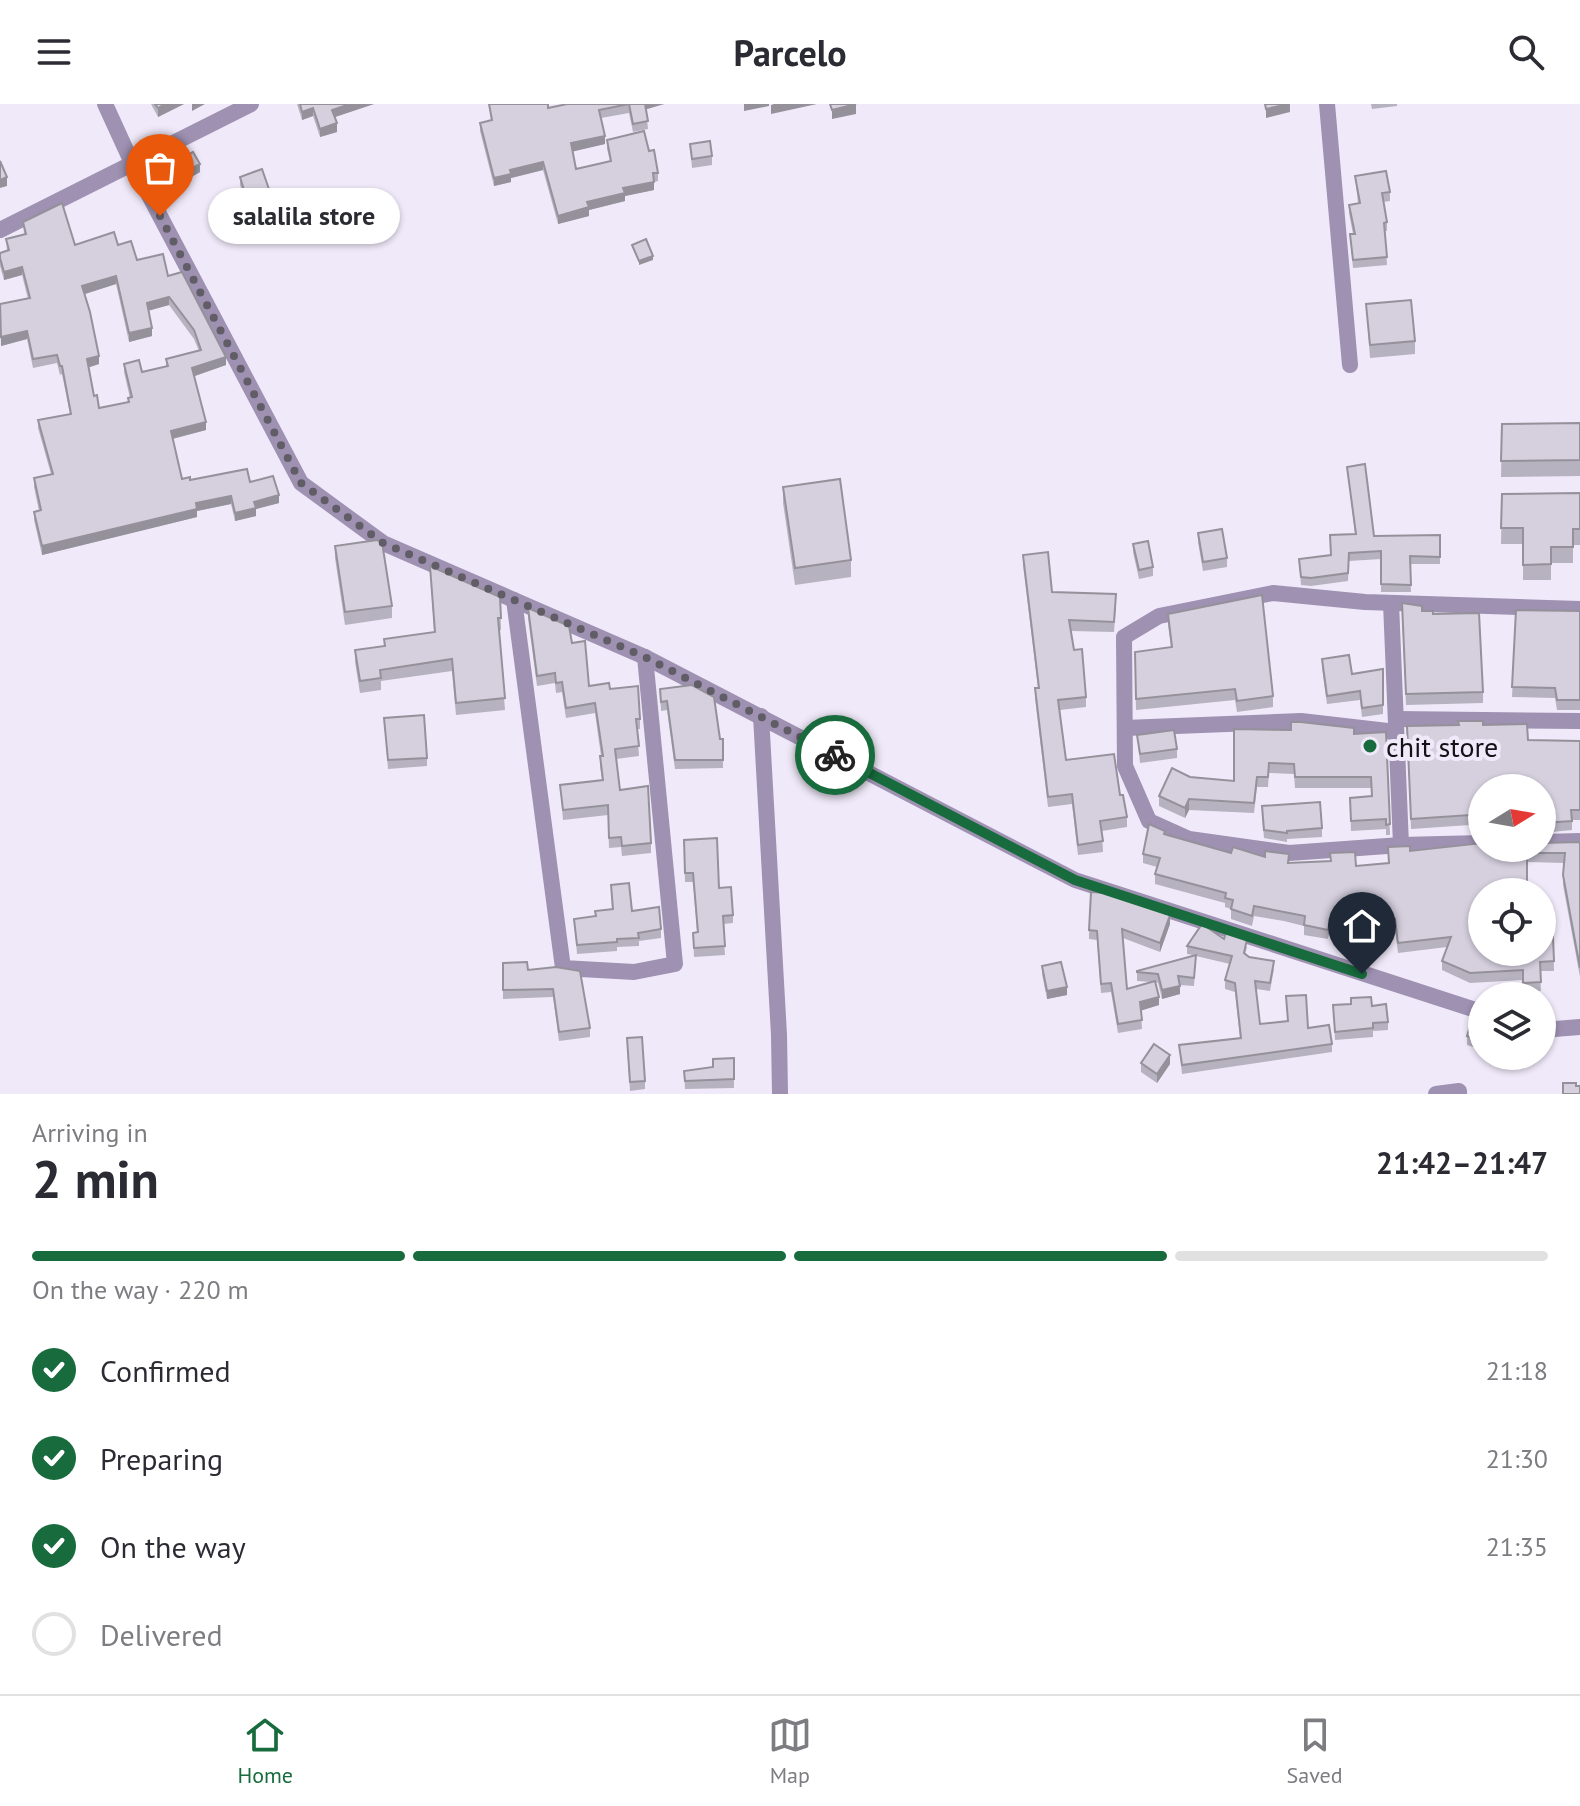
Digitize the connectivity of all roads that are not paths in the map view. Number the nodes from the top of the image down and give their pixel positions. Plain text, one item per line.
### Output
1 (105, 104) edge
2 (251, 104) edge
3 (1327, 104) edge
4 (132, 163) junction
5 (0, 230) edge
6 (1350, 365) dead end
7 (514, 600) junction
8 (1391, 603) junction
9 (1580, 609) edge
10 (645, 657) junction
11 (761, 716) junction
12 (1580, 721) edge
13 (1396, 725) junction
14 (1125, 728) junction
15 (1580, 841) edge
16 (1556, 842) edge
17 (1468, 843) edge
18 (1401, 845) junction
19 (1468, 1007) edge
20 (1580, 1027) edge
21 (1556, 1029) edge
22 (780, 1094) edge
23 (1436, 1094) edge
24 (1459, 1094) edge

1 - 4 street
2 - 4 street
3 - 6 street
4 - 5 street
4 - 7 street
7 - 10 street
7 - 10 street
8 - 9 street
8 - 13 street
8 - 14 street
10 - 11 street
11 - 19 street
11 - 22 street
12 - 13 street
13 - 14 street
13 - 18 street
14 - 18 street
15 - 16 street
17 - 18 street
20 - 21 street
23 - 24 street

